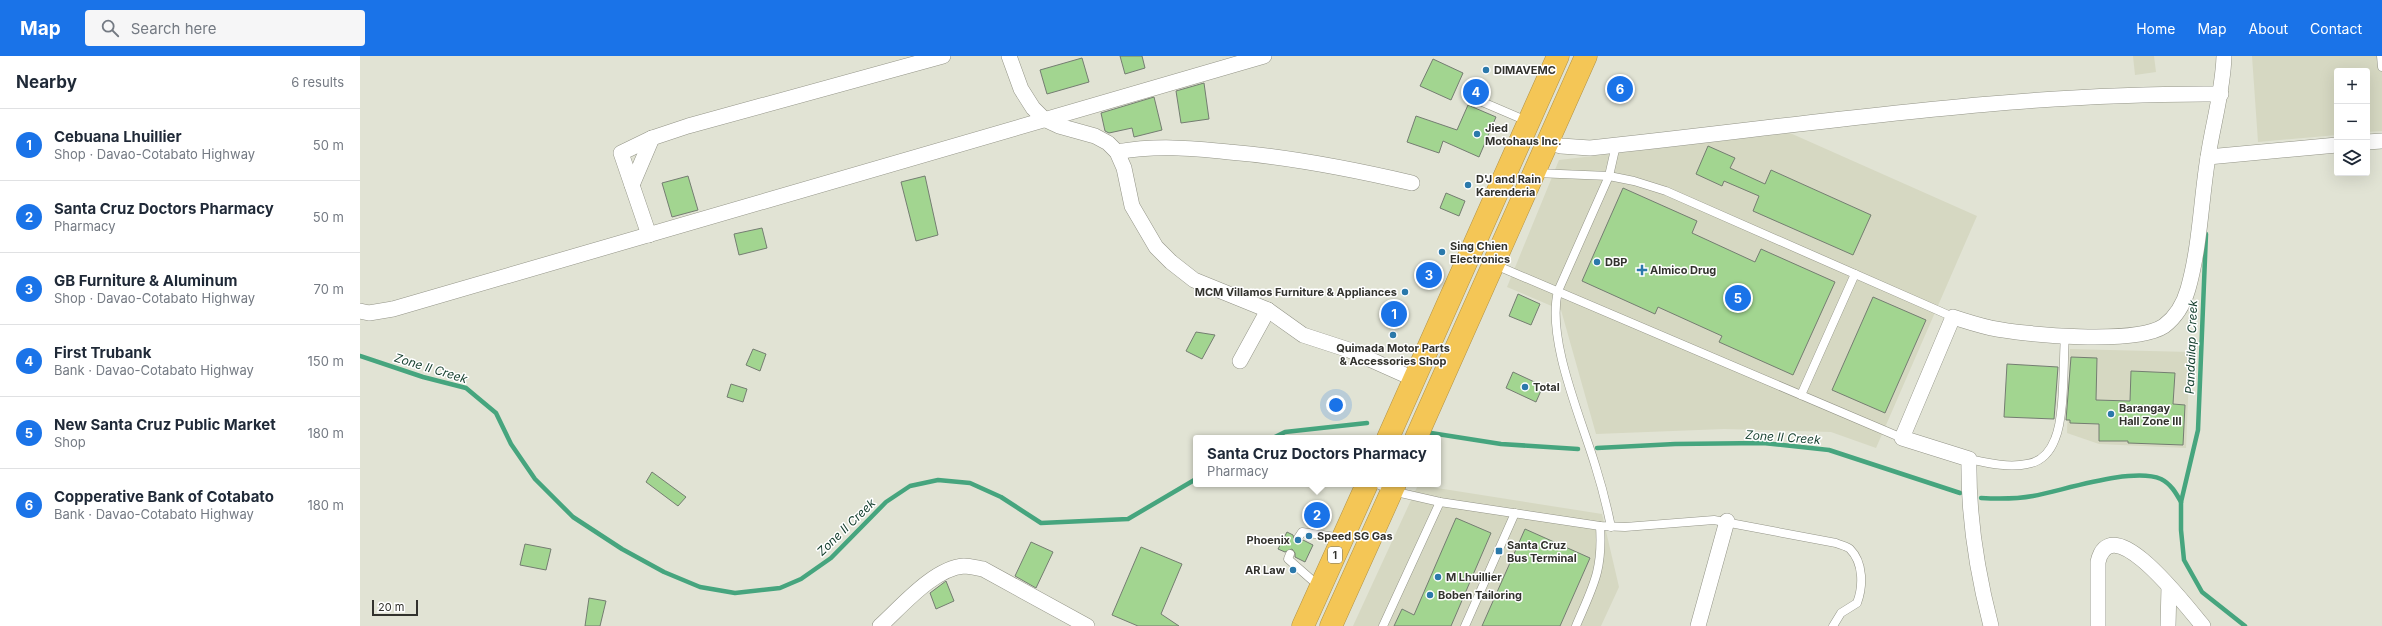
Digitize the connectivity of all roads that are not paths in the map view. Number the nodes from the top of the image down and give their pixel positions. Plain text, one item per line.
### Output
1 (943, 56) edge
2 (1009, 56) edge
3 (1264, 56) edge
4 (1558, 56) edge
5 (1586, 56) edge
6 (2224, 56) edge
7 (2381, 56) edge
8 (2382, 67) edge
9 (2220, 94) junction
10 (1473, 98) dead end
11 (1044, 119) junction
12 (1527, 121) junction
13 (652, 138) junction
14 (2382, 141) edge
15 (1546, 142) junction
16 (2370, 142) edge
17 (1616, 145) junction
18 (2334, 145) edge
19 (1117, 152) junction
20 (2208, 157) junction
21 (1509, 163) junction
22 (1532, 173) junction
23 (1609, 176) junction
24 (1412, 183) dead end
25 (632, 185) junction
26 (649, 235) junction
27 (1469, 253) junction
28 (1493, 264) junction
29 (1855, 274) junction
30 (1558, 291) junction
31 (1268, 310) junction
32 (360, 311) edge
33 (1953, 317) junction
34 (2065, 335) junction
35 (1240, 361) dead end
36 (1414, 379) junction
37 (1801, 395) junction
38 (1389, 435) edge
39 (1417, 435) edge
40 (1902, 438) junction
41 (1969, 459) junction
42 (1366, 487) edge
43 (1388, 487) edge
44 (1391, 487) edge
45 (1440, 502) junction
46 (1515, 513) junction
47 (1727, 521) junction
48 (1600, 526) junction
49 (1611, 527) junction
50 (1298, 538) dead end
51 (1343, 538) junction
52 (1290, 554) dead end
53 (1320, 587) junction
54 (2168, 588) junction
55 (880, 626) edge
56 (1087, 626) edge
57 (1303, 626) edge
58 (1331, 626) edge
59 (1383, 626) edge
60 (1465, 626) edge
61 (1576, 626) edge
62 (1698, 626) edge
63 (1833, 626) edge
64 (1991, 626) edge
65 (2098, 626) edge
66 (2168, 626) edge
67 (2203, 626) edge

1 - 13 street
2 - 11 street
3 - 11 street
4 - 12 highway
5 - 15 highway
6 - 9 street
7 - 8 lane
9 - 17 street
9 - 20 street
10 - 12 lane
11 - 19 street
11 - 26 street
12 - 21 highway
13 - 25 street
13 - 25 street
14 - 16 street
15 - 17 street
15 - 22 highway
17 - 23 lane
18 - 20 street
19 - 24 street
19 - 31 street
20 - 34 street
21 - 22 highway
21 - 27 highway
22 - 23 lane
22 - 28 highway
23 - 29 lane
23 - 30 lane
25 - 26 street
26 - 32 street
27 - 28 highway
27 - 36 highway
28 - 30 lane
28 - 39 highway
29 - 33 lane
29 - 37 lane
30 - 37 lane
30 - 49 lane
31 - 35 street
31 - 36 street
33 - 34 street
33 - 40 street
34 - 41 lane
36 - 38 highway
37 - 40 lane
40 - 41 street
41 - 64 street
42 - 51 highway, 1
43 - 58 highway, 1
44 - 45 lane
45 - 46 lane
45 - 59 lane
46 - 48 lane
46 - 60 lane
47 - 49 lane
47 - 62 street
47 - 63 lane
48 - 49 lane
48 - 61 lane
50 - 51 lane
51 - 53 highway, 1
52 - 53 lane
53 - 57 highway, 1
54 - 65 street
54 - 66 street
54 - 67 street
55 - 56 street

